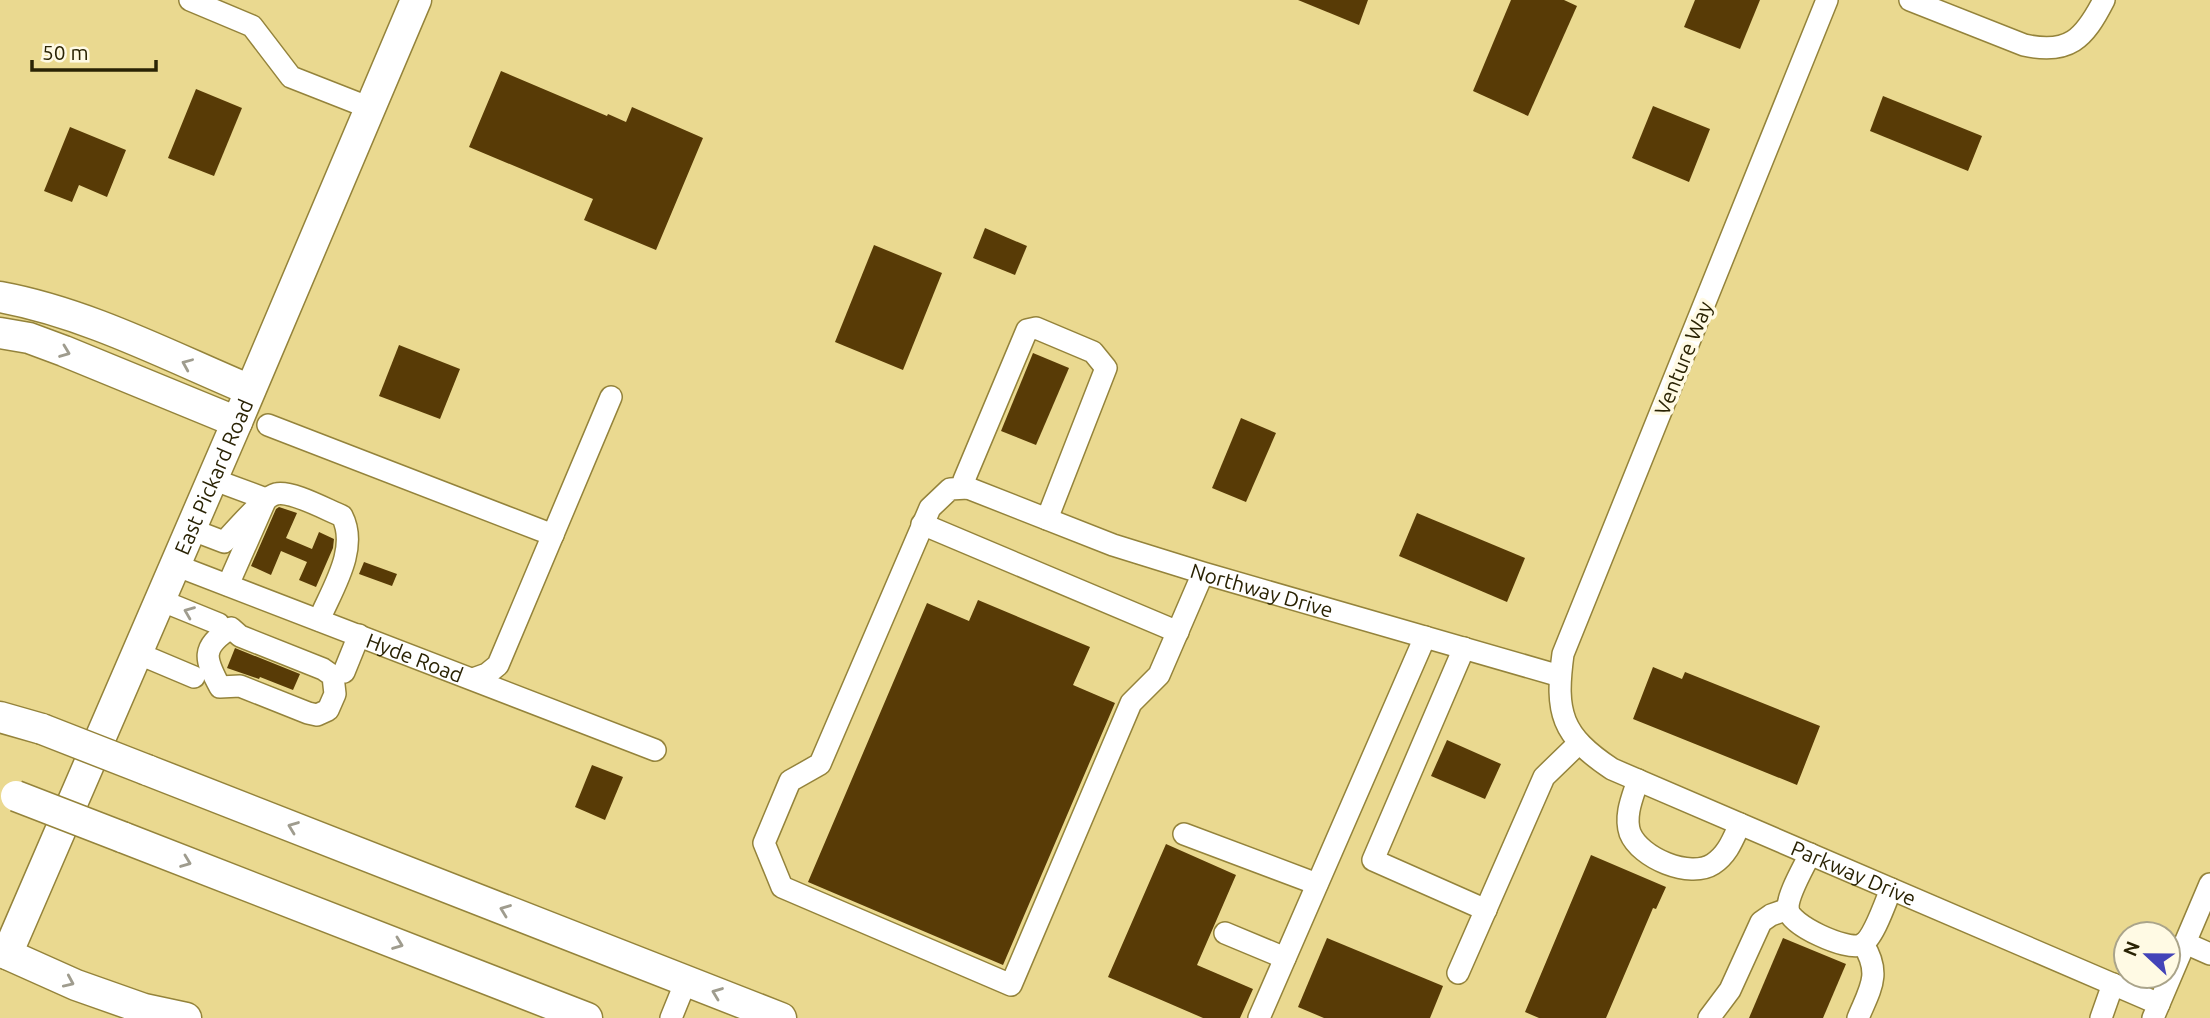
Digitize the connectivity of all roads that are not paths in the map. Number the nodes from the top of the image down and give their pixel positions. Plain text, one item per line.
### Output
1 (190, 0) edge
2 (416, 0) edge
3 (1827, 0) edge
4 (1910, 0) edge
5 (2104, 0) edge
6 (370, 108) junction
7 (0, 297) edge
8 (0, 333) edge
9 (250, 390) junction
10 (611, 397) dead end
11 (237, 422) junction
12 (268, 425) junction
13 (212, 479) junction
14 (968, 488) junction
15 (266, 499) junction
16 (1047, 519) junction
17 (922, 524) junction
18 (190, 529) junction
19 (553, 535) junction
20 (234, 546) junction
21 (175, 565) junction
22 (1203, 573) junction
23 (228, 585) junction
24 (160, 600) junction
25 (319, 620) junction
26 (219, 624) dead end
27 (1178, 632) junction
28 (359, 635) junction
29 (1425, 637) junction
30 (1464, 648) junction
31 (137, 653) junction
32 (344, 672) dead end
33 (1560, 676) junction
34 (194, 677) dead end
35 (473, 678) junction
36 (220, 687) joint
37 (0, 717) edge
38 (1564, 721) joint
39 (1579, 743) junction
40 (655, 750) dead end
41 (1638, 780) junction
42 (8, 793) edge
43 (1740, 824) junction
44 (1184, 834) dead end
45 (1810, 854) junction
46 (1317, 884) junction
47 (2210, 884) edge
48 (1891, 889) junction
49 (1788, 909) junction
50 (1486, 910) junction
51 (1225, 933) dead end
52 (2185, 943) junction
53 (1863, 944) junction
54 (4, 952) edge
55 (2210, 954) edge
56 (1285, 958) junction
57 (1458, 973) dead end
58 (686, 981) junction
59 (2112, 984) edge
60 (2112, 987) edge
61 (2123, 990) edge
62 (2156, 1011) edge
63 (186, 1018) edge
64 (587, 1018) edge
65 (671, 1018) edge
66 (781, 1018) edge
67 (1259, 1018) edge
68 (1709, 1018) edge
69 (1858, 1018) edge
70 (2101, 1018) edge

1 - 6 street
2 - 6 highway, East Pickard Road
3 - 33 street, Venture Way
4 - 5 street
6 - 9 highway, East Pickard Road
9 -> 7 highway
8 -> 11 highway
9 - 11 highway, East Pickard Road
9 - 12 street
10 - 19 street
11 - 12 street
11 - 13 highway, East Pickard Road
12 - 19 street
13 - 15 street
13 - 18 highway, East Pickard Road
14 - 16 street, Northway Drive
14 - 16 street
14 - 17 street
15 - 20 street
15 - 25 street
16 - 22 street, Northway Drive
17 - 27 street
17 - 27 street
18 - 20 street
18 - 21 highway, East Pickard Road
19 - 35 street
20 - 23 street
21 - 23 street, Hyde Road
21 - 24 highway, East Pickard Road
22 - 27 street
22 - 29 street, Northway Drive
23 - 25 street, Hyde Road
26 -> 24 street
24 - 31 highway, East Pickard Road
25 - 28 street, Hyde Road
28 - 32 street
28 - 35 street, Hyde Road
29 - 30 street, Northway Drive
29 - 46 street
30 - 33 street, Northway Drive
30 - 50 street
31 - 34 street
31 - 54 highway, East Pickard Road
33 - 38 street, Venture Way
35 - 40 street, Hyde Road
36 - 36 street
58 -> 37 highway, bridge
38 - 39 street, Parkway Drive
39 - 41 street, Parkway Drive
39 - 50 street
41 - 43 street, Parkway Drive
41 - 43 street
42 -> 64 highway, bridge
43 - 45 street, Parkway Drive
44 - 46 street
45 - 48 street, Parkway Drive
45 - 49 street
46 - 56 street
47 - 52 street
48 - 53 street
48 - 59 street, Parkway Drive
49 - 53 street
49 - 68 street
50 - 57 street
51 - 56 street
52 - 55 street
52 - 62 street
53 - 69 street
54 -> 63 highway
56 - 67 street
58 - 65 street
66 -> 58 highway
60 - 70 street
61 - 62 street, Parkway Drive

